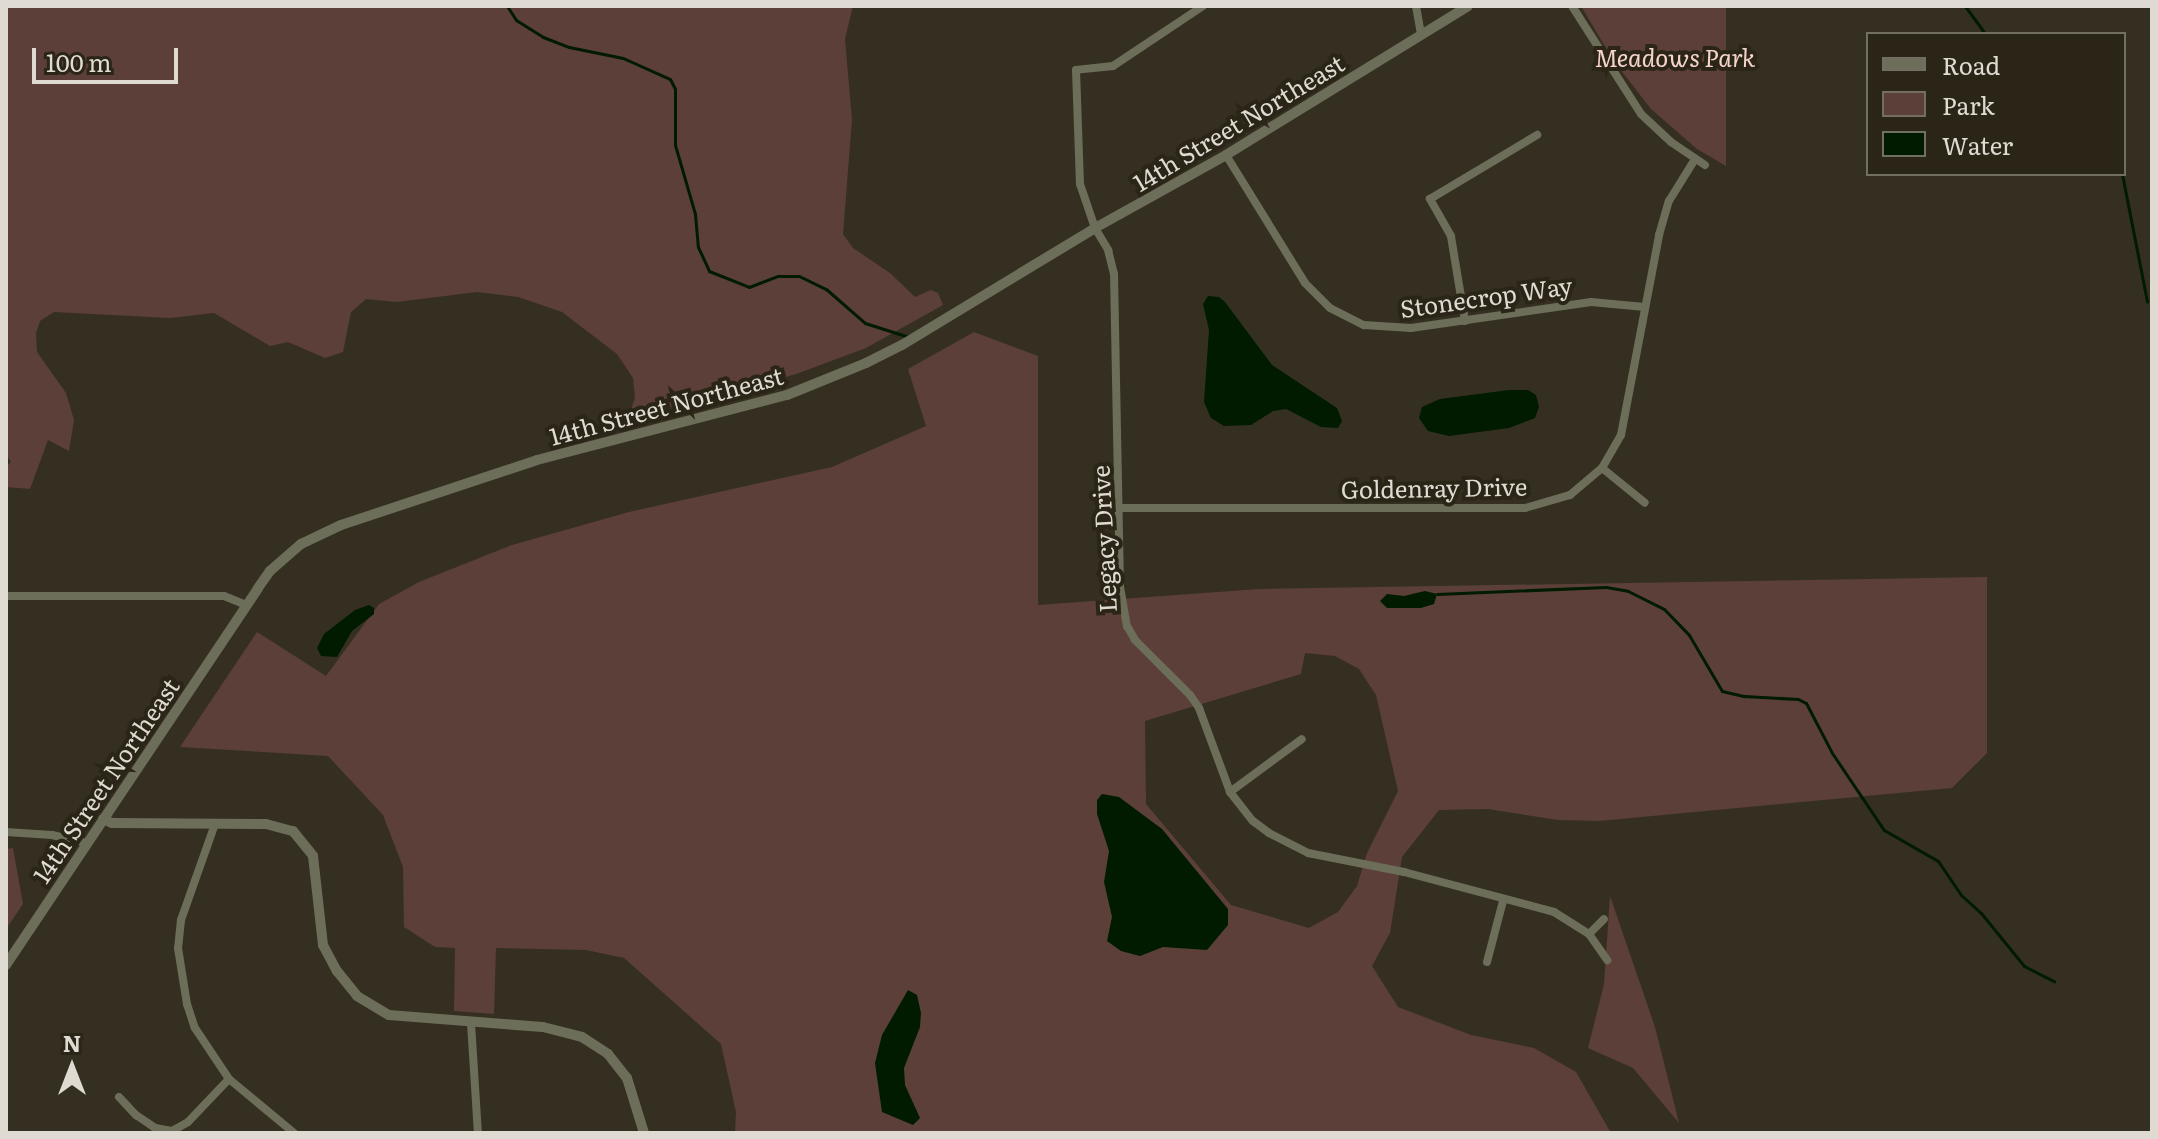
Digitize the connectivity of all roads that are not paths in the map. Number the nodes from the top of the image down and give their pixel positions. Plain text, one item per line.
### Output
1 (1203, 6) edge
2 (1416, 6) edge
3 (1468, 6) edge
4 (1572, 6) edge
5 (1421, 35) junction
6 (1537, 135) dead end
7 (1226, 155) junction
8 (1695, 159) junction
9 (1705, 165) dead end
10 (1095, 228) junction
11 (1645, 307) junction
12 (1465, 321) junction
13 (1602, 468) junction
14 (1645, 503) dead end
15 (1120, 508) junction
16 (6, 596) edge
17 (246, 605) junction
18 (1302, 739) dead end
19 (1230, 792) junction
20 (103, 819) junction
21 (215, 824) junction
22 (6, 832) edge
23 (87, 843) junction
24 (1503, 901) junction
25 (1604, 919) dead end
26 (1589, 934) junction
27 (1607, 960) dead end
28 (1487, 962) dead end
29 (6, 965) edge
30 (471, 1023) junction
31 (229, 1079) junction
32 (119, 1097) dead end
33 (294, 1133) edge
34 (478, 1133) edge
35 (644, 1133) edge

1 - 10 street, Legacy Drive
2 - 5 street
3 - 5 street, 14th Street Northeast
4 - 8 street
5 - 7 street, 14th Street Northeast
6 - 12 street
7 - 10 street, 14th Street Northeast
7 - 12 street, Stonecrop Way
8 - 9 street
8 - 11 street, Goldenray Drive
10 - 15 street, Legacy Drive
10 - 17 street, 14th Street Northeast
11 - 12 street, Stonecrop Way
11 - 13 street, Goldenray Drive
13 - 14 street
13 - 15 street, Goldenray Drive
15 - 19 street, Legacy Drive
16 - 17 street
17 - 20 street, 14th Street Northeast
18 - 19 street
19 - 24 street, Legacy Drive
20 - 21 street
20 - 23 street, 14th Street Northeast
21 - 30 street
21 - 31 street
22 - 23 street
23 - 29 street, 14th Street Northeast
24 - 26 street, Legacy Drive
24 - 28 street
25 - 26 street
26 - 27 street, Legacy Drive
30 - 34 street
30 - 35 street
31 - 32 street
31 - 33 street

